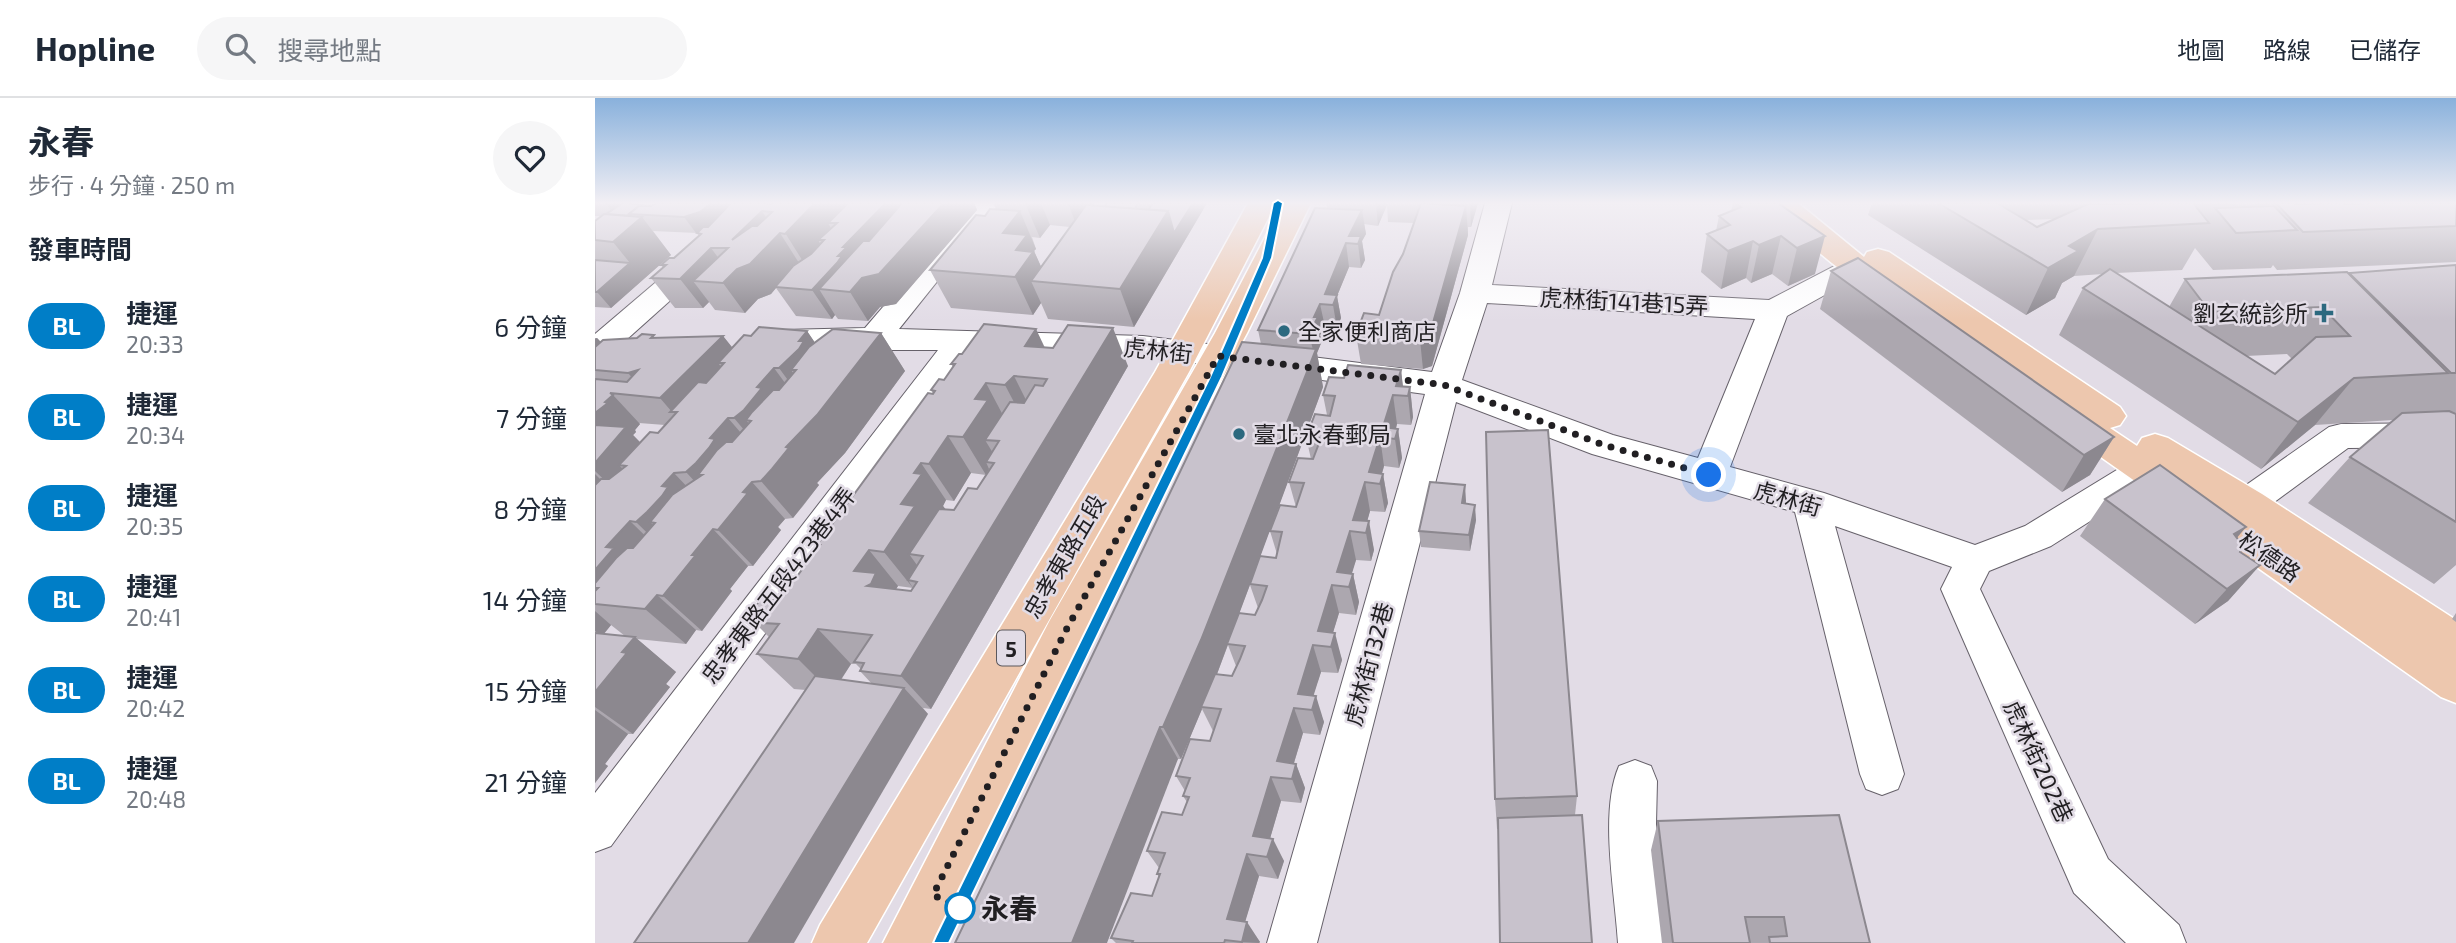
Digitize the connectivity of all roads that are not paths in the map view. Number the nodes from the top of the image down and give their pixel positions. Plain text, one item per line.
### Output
1 (720, 242) edge
2 (953, 242) edge
3 (1246, 242) edge
4 (1272, 242) edge
5 (1488, 242) edge
6 (1828, 242) edge
7 (1859, 242) edge
8 (1856, 266) junction
9 (1475, 293) junction
10 (1774, 310) junction
11 (874, 338) junction
12 (962, 340) junction
13 (634, 351) edge
14 (595, 352) edge
15 (1200, 354) junction
16 (745, 360) edge
17 (1444, 385) junction
18 (2456, 435) edge
19 (2157, 463) junction
20 (1709, 475) junction
21 (1811, 503) junction
22 (2235, 513) junction
23 (1976, 560) junction
24 (2456, 642) edge
25 (2456, 684) edge
26 (1882, 774) dead end
27 (1635, 781) dead end
28 (595, 830) edge
29 (838, 943) edge
30 (909, 943) edge
31 (1292, 943) edge
32 (1643, 943) edge
33 (2161, 943) edge

1 - 14 street
2 - 11 street
3 - 15 main road, 忠孝東路五段 / 5
4 - 15 main road, 忠孝東路五段 / 5
5 - 9 street, 虎林街132巷
6 - 8 main road, 松德路
7 - 19 main road, 松德路
8 - 10 street
8 - 19 main road, 松德路
9 - 10 street, 虎林街141巷15弄
9 - 17 street, 虎林街132巷
10 - 20 street
11 - 12 street, 虎林街
11 - 16 street, 虎林街
12 - 15 street, 虎林街
12 - 28 street, 忠孝東路五段423巷4弄
13 - 14 street
15 - 17 street, 虎林街
15 - 29 main road, 忠孝東路五段 / 5
15 - 30 main road, 忠孝東路五段 / 5
17 - 20 street, 虎林街
17 - 31 street, 虎林街132巷
18 - 22 street
19 - 22 main road, 松德路
19 - 23 street
20 - 21 street, 虎林街
21 - 23 street, 虎林街
21 - 26 street
22 - 24 main road, 松德路
22 - 25 main road, 松德路
23 - 33 street, 虎林街202巷
27 - 32 street

